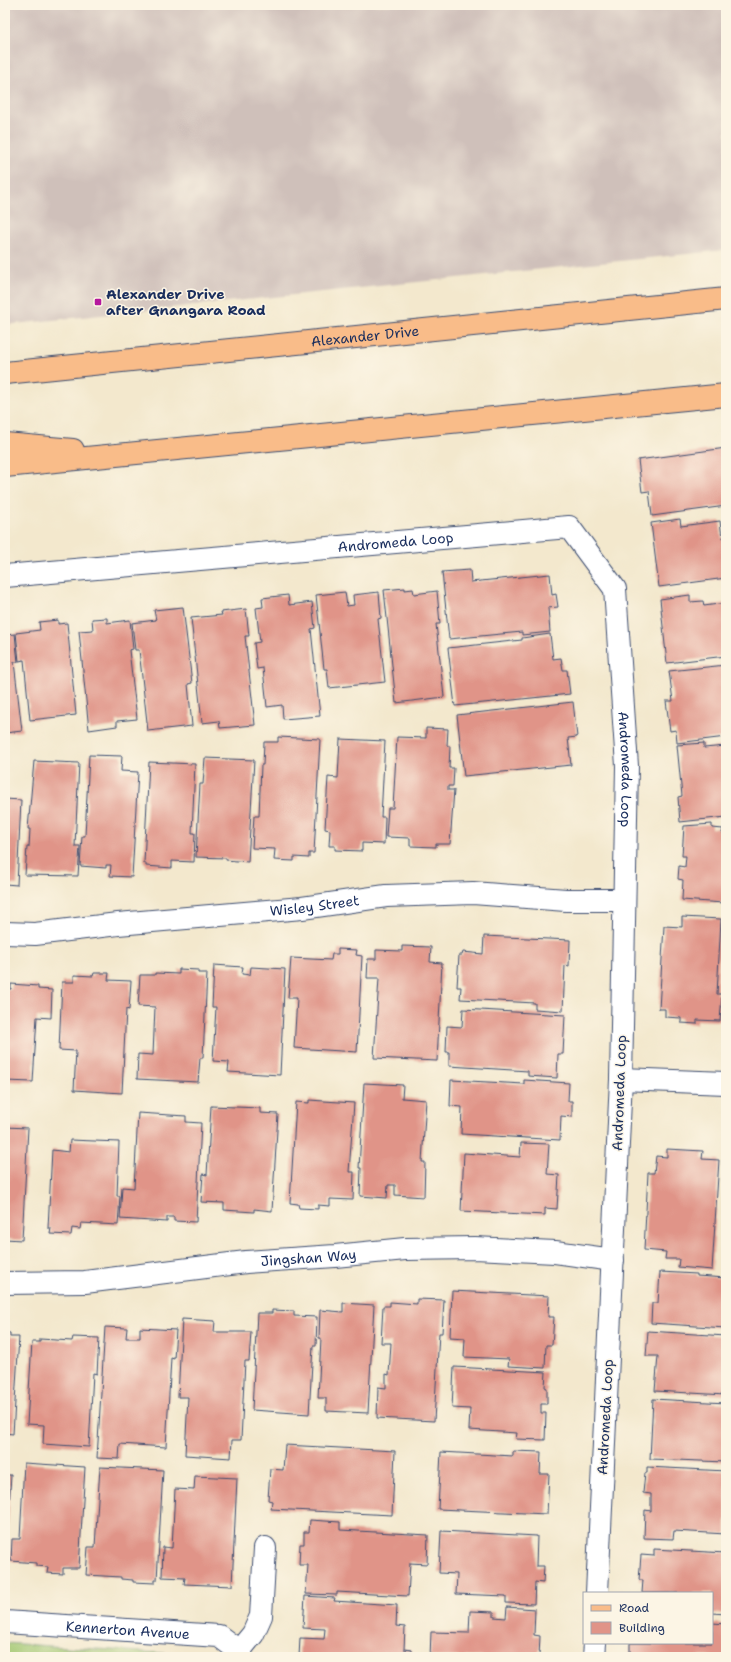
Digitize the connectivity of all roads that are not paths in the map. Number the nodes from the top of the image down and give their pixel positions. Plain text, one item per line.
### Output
1 (726, 299) edge
2 (5, 373) edge
3 (726, 396) edge
4 (5, 444) edge
5 (130, 454) junction
6 (5, 466) edge
7 (5, 576) edge
8 (624, 900) junction
9 (5, 933) edge
10 (621, 1079) junction
11 (726, 1083) edge
12 (613, 1260) junction
13 (5, 1283) edge
14 (265, 1548) dead end
15 (597, 1592) edge
16 (5, 1622) edge
17 (595, 1644) edge
18 (240, 1654) edge
19 (594, 1657) edge

1 - 2 main road, Alexander Drive
3 - 5 main road
4 - 5 main road
5 - 6 main road
7 - 8 street, Andromeda Loop
8 - 9 street, Wisley Street
8 - 10 street, Andromeda Loop
10 - 11 street
10 - 12 street, Andromeda Loop
12 - 13 street, Jingshan Way
12 - 15 street, Andromeda Loop
14 - 18 street
16 - 18 street, Kennerton Avenue
17 - 19 street

